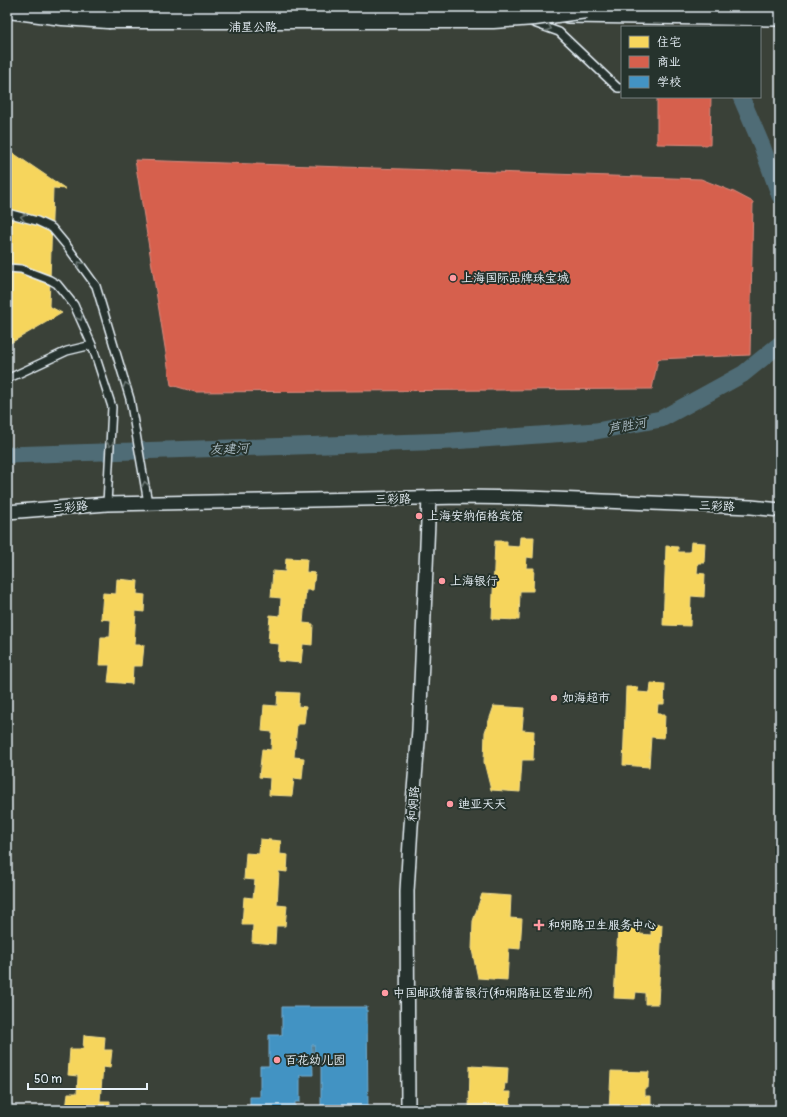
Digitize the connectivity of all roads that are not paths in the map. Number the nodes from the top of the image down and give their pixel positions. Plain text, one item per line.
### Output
1 (8, 7) edge
2 (586, 7) edge
3 (499, 10) junction
4 (100, 12) edge
5 (780, 15) edge
6 (621, 88) edge
7 (7, 213) edge
8 (7, 268) edge
9 (92, 345) junction
10 (7, 379) edge
11 (429, 498) junction
12 (148, 503) junction
13 (107, 504) junction
14 (780, 510) edge
15 (7, 512) edge
16 (408, 1110) edge

1 - 3 main road, 浦星公路
1 - 4 highway
2 - 4 highway, bridge
3 - 4 main road, 浦星公路
3 - 5 main road, 浦星公路
3 -> 6 lane
12 -> 7 lane
8 -> 9 lane
9 - 10 lane
9 -> 13 lane
11 - 12 street, 三彩路
11 - 14 street, 三彩路
11 - 16 street, 和炯路
12 - 13 street, 三彩路
13 - 15 street, 三彩路

